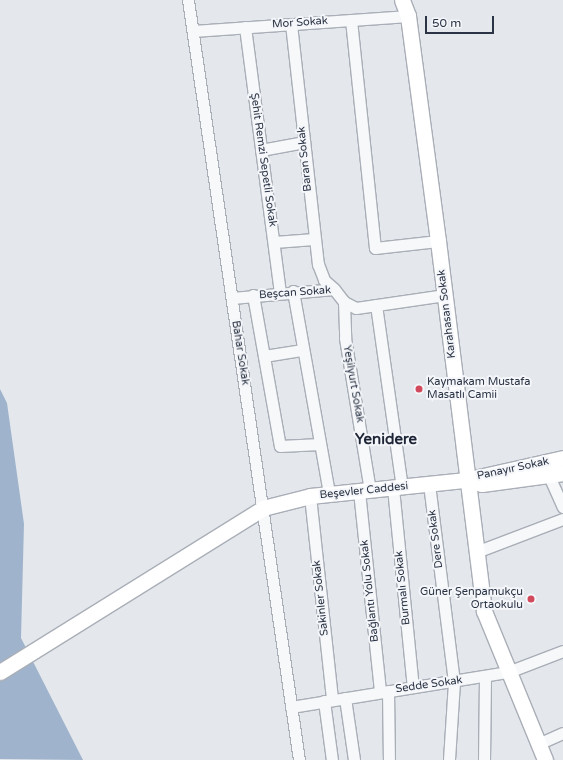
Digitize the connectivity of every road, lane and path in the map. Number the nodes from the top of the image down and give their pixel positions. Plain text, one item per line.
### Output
1 (188, 0) edge
2 (402, 0) edge
3 (408, 16) junction
4 (351, 20) junction
5 (291, 24) junction
6 (245, 27) junction
7 (193, 31) junction
8 (304, 142) junction
9 (261, 150) junction
10 (314, 239) junction
11 (438, 241) junction
12 (274, 242) junction
13 (334, 289) junction
14 (293, 291) junction
15 (280, 293) junction
16 (253, 295) junction
17 (445, 296) junction
18 (232, 298) junction
19 (344, 302) junction
20 (376, 305) junction
21 (303, 350) junction
22 (264, 356) junction
23 (320, 444) junction
24 (563, 458) edge
25 (556, 474) edge
26 (466, 480) junction
27 (430, 484) junction
28 (398, 487) junction
29 (365, 490) junction
30 (329, 494) junction
31 (310, 496) junction
32 (563, 507) edge
33 (263, 508) junction
34 (563, 518) edge
35 (476, 552) junction
36 (563, 651) edge
37 (0, 672) edge
38 (508, 672) junction
39 (485, 677) junction
40 (454, 682) junction
41 (412, 687) junction
42 (384, 691) junction
43 (345, 698) junction
44 (328, 701) junction
45 (291, 707) junction
46 (563, 733) edge
47 (538, 744) junction
48 (299, 760) edge
49 (332, 760) edge
50 (354, 760) edge
51 (389, 760) edge
52 (449, 760) edge
53 (484, 760) edge
54 (545, 760) edge

1 - 7 street, Bahar Sokak
2 - 3 street, Karahasan Sokak
3 - 4 street, Mor Sokak
3 - 11 street, Karahasan Sokak
4 - 5 street, Mor Sokak
4 - 11 street
5 - 6 street, Mor Sokak
5 - 8 street, Baran Sokak
6 - 7 street, Mor Sokak
6 - 9 street, Şehit Remzi Sepetli Sokak
7 - 18 street, Bahar Sokak
8 - 9 street
8 - 10 street, Baran Sokak
9 - 12 street, Şehit Remzi Sepetli Sokak
10 - 12 street
10 - 13 street, Baran Sokak
11 - 17 street, Karahasan Sokak
12 - 15 street, Şehit Remzi Sepetli Sokak
13 - 14 street, Beşcan Sokak
13 - 19 street, Beşcan Sokak
14 - 15 street, Beşcan Sokak
14 - 21 street
15 - 16 street, Beşcan Sokak
16 - 18 street, Beşcan Sokak
16 - 22 street, Bahar Sokak
17 - 20 street, Beşcan Sokak
17 - 26 street, Karahasan Sokak
18 - 33 street, Bahar Sokak
19 - 20 street, Beşcan Sokak
19 - 29 street, Yeşilyurt Sokak
20 - 28 street, Burmalı Sokak
21 - 22 street
21 - 23 street
22 - 23 street, Bahar Sokak
23 - 30 street
24 - 26 street, Panayır Sokak
25 - 26 street, Panayır Sokak
25 - 32 street
26 - 27 street, Beşevler Caddesi
26 - 35 street, Karahasan Sokak
27 - 28 street, Beşevler Caddesi
27 - 40 street, Dere Sokak
28 - 29 street, Beşevler Caddesi
28 - 41 street, Burmalı Sokak
29 - 30 street, Beşevler Caddesi
29 - 42 street, Bağlantı Yolu Sokak
30 - 31 street, Beşevler Caddesi
31 - 33 street, Beşevler Caddesi
31 - 44 street, Sakinler Sokak
33 - 37 street, Beşevler Caddesi
33 - 45 street, Bahar Sokak
34 - 35 street
35 - 38 street, Karahasan Sokak
36 - 38 street, Sedde Sokak
38 - 39 street, Sedde Sokak
38 - 47 street, Karahasan Sokak
39 - 40 street, Sedde Sokak
39 - 53 street
40 - 41 street, Sedde Sokak
40 - 52 street, Dere Sokak
41 - 42 street, Sedde Sokak
42 - 43 street, Sedde Sokak
42 - 51 street, Bağlantı Yolu Sokak
43 - 44 street, Sedde Sokak
43 - 50 street
44 - 45 street, Sedde Sokak
44 - 49 street, Sakinler Sokak
45 - 48 street, Bahar Sokak
46 - 47 street
47 - 54 street, Karahasan Sokak

